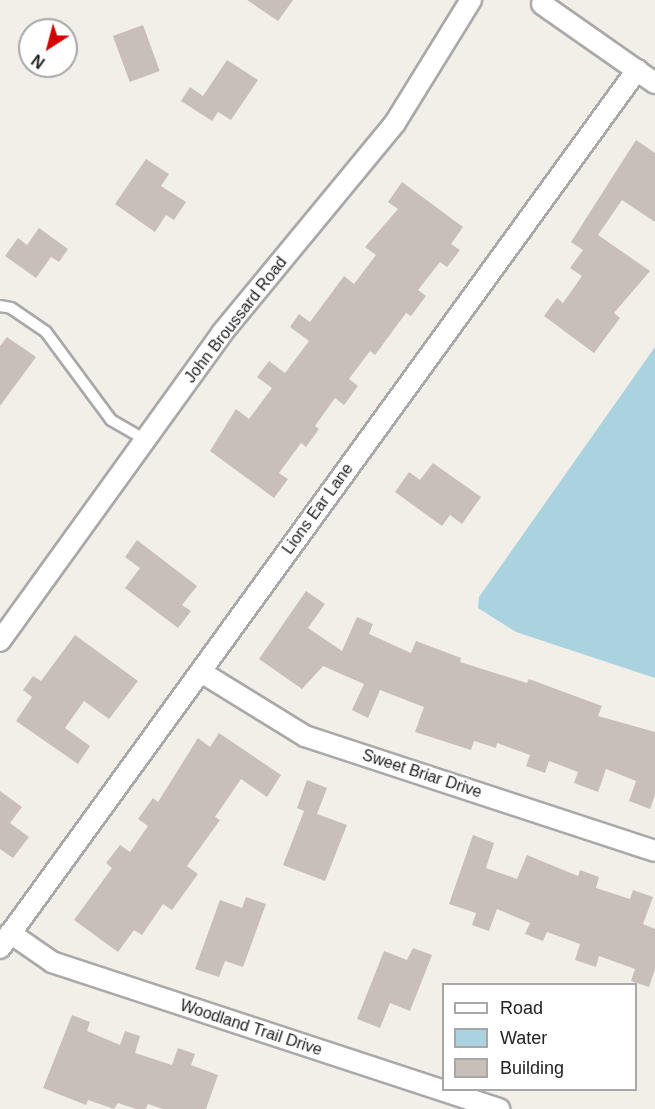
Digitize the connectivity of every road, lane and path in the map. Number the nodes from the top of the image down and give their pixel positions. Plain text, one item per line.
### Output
1 (471, 0) edge
2 (542, 4) dead end
3 (637, 70) junction
4 (655, 83) edge
5 (0, 306) edge
6 (145, 440) junction
7 (0, 641) edge
8 (201, 672) junction
9 (655, 851) edge
10 (5, 941) edge
11 (442, 1090) edge
12 (444, 1091) edge
13 (499, 1109) edge

1 - 6 street, John Broussard Road
2 - 3 street
3 - 4 street
3 - 8 street, Lions Ear Lane
5 - 6 lane
6 - 7 street, John Broussard Road
8 - 9 street, Sweet Briar Drive
8 - 10 street, Lions Ear Lane
10 - 11 street, Woodland Trail Drive
12 - 13 street, Woodland Trail Drive

